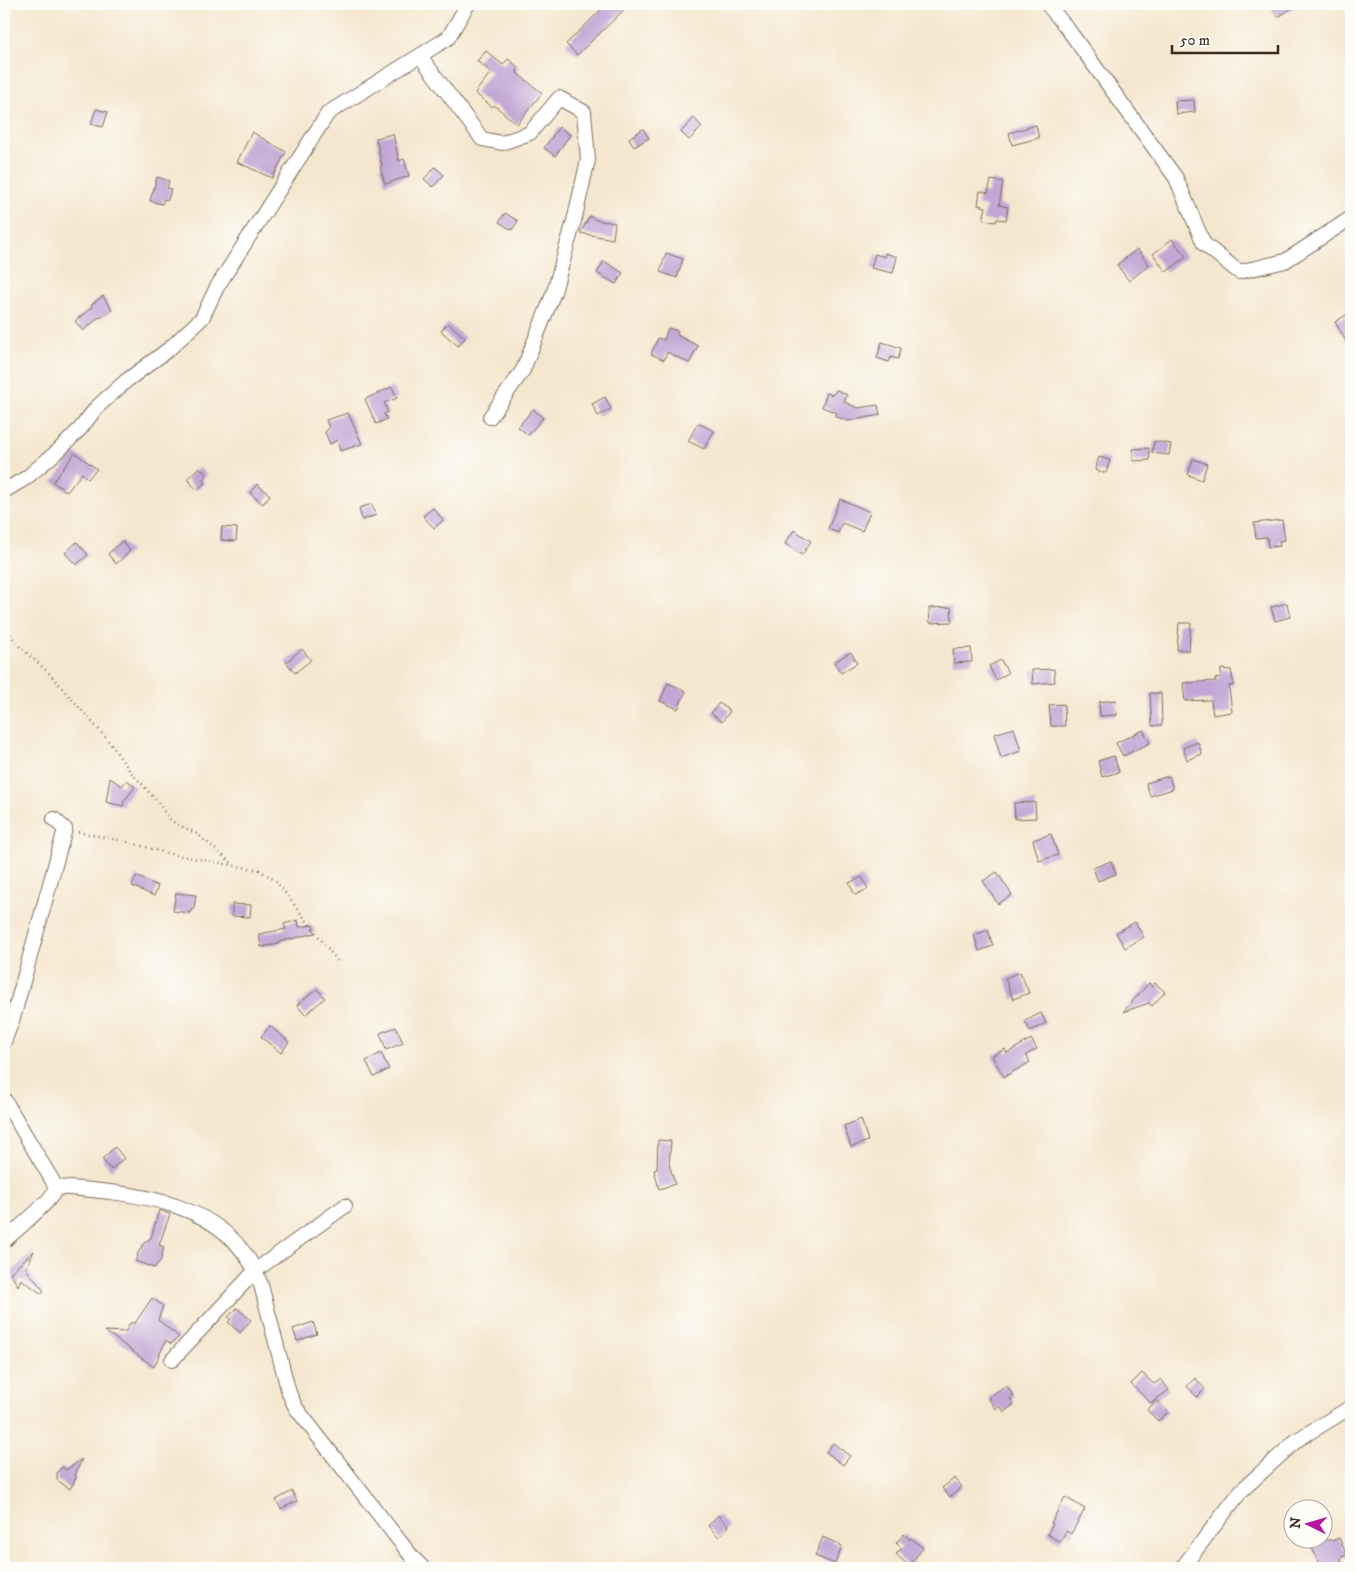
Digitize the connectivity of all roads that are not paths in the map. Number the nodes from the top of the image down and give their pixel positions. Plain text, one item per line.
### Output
1 (468, 4) edge
2 (1047, 4) edge
3 (420, 56) junction
4 (1351, 218) edge
5 (490, 417) dead end
6 (4, 491) edge
7 (54, 819) dead end
8 (18, 996) junction
9 (4, 1008) edge
10 (4, 1042) edge
11 (4, 1099) edge
12 (55, 1187) junction
13 (344, 1206) dead end
14 (4, 1241) edge
15 (256, 1270) junction
16 (172, 1360) dead end
17 (1351, 1407) edge
18 (423, 1568) edge
19 (1182, 1568) edge

1 - 3 street
2 - 4 street
3 - 5 street
3 - 6 street
7 - 8 street
8 - 9 street
8 - 10 street
11 - 12 street
12 - 14 street
12 - 15 street
13 - 15 street
15 - 16 street
15 - 18 street
17 - 19 street

